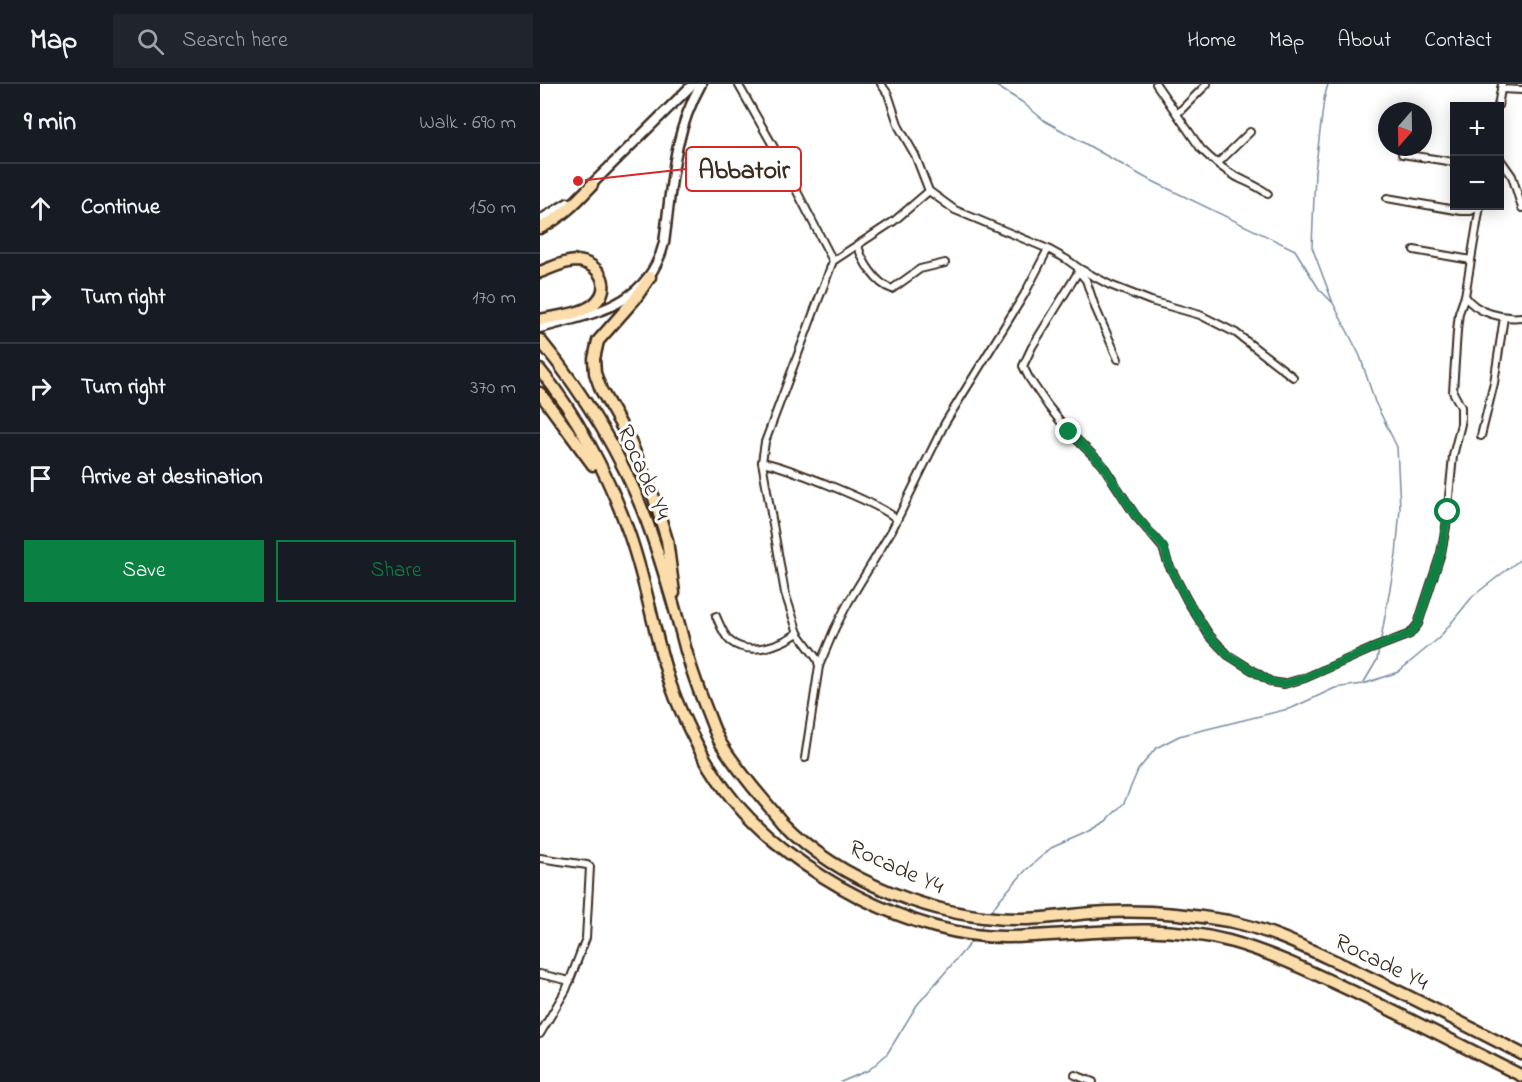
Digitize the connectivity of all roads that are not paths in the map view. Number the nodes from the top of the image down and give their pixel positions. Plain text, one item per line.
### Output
1 (693, 84) edge
2 (701, 84) edge
3 (738, 84) edge
4 (881, 84) edge
5 (1156, 84) edge
6 (1207, 84) edge
7 (1502, 87) edge
8 (1522, 90) edge
9 (1499, 102) edge
10 (1178, 113) junction
11 (1250, 132) dead end
12 (1415, 156) edge
13 (1450, 161) edge
14 (1218, 163) junction
15 (1504, 165) edge
16 (592, 185) junction
17 (929, 191) junction
18 (1268, 194) dead end
19 (1387, 198) dead end
20 (1522, 208) edge
21 (1450, 209) edge
22 (1455, 210) edge
23 (1473, 210) edge
24 (1478, 210) edge
25 (540, 220) edge
26 (540, 228) edge
27 (858, 246) junction
28 (1048, 249) junction
29 (1414, 250) dead end
30 (1472, 260) junction
31 (832, 261) junction
32 (945, 263) dead end
33 (540, 265) edge
34 (1079, 270) junction
35 (540, 272) edge
36 (650, 278) junction
37 (1465, 296) junction
38 (593, 314) junction
39 (1504, 317) junction
40 (1522, 317) edge
41 (558, 319) junction
42 (540, 320) edge
43 (540, 328) edge
44 (540, 340) edge
45 (1118, 359) dead end
46 (540, 370) edge
47 (1293, 377) dead end
48 (540, 393) edge
49 (1481, 436) dead end
50 (762, 462) junction
51 (612, 492) junction
52 (897, 520) junction
53 (716, 616) dead end
54 (678, 620) junction
55 (798, 633) junction
56 (819, 666) junction
57 (805, 758) dead end
58 (540, 858) edge
59 (540, 974) edge
60 (570, 981) junction
61 (540, 1034) edge
62 (1522, 1054) edge
63 (1076, 1075) dead end
64 (1522, 1076) edge
65 (1093, 1082) edge

1 - 16 main road
2 - 36 main road
3 - 31 street
4 - 17 street
5 - 10 street
6 - 10 street
7 - 8 street
7 - 9 street
10 - 14 street
11 - 14 street
12 - 13 street
14 - 18 street
15 - 20 street
16 - 25 main road
16 - 26 highway
17 - 27 street
17 - 28 street
19 - 21 street
22 - 23 street
24 - 30 street
27 - 31 street
27 - 32 street
28 - 34 street
28 - 52 street
29 - 30 street
30 - 37 street
31 - 50 street
33 - 38 highway
34 - 37 street
34 - 45 street
34 - 47 street
35 - 41 highway
36 - 38 main road
36 - 54 highway
37 - 39 street
38 - 41 main road
39 - 40 street
39 - 49 street
41 - 42 highway
41 - 43 main road
44 - 54 highway, Rocade Y4
46 - 51 highway, Rocade Y4
48 - 51 highway
50 - 52 street
50 - 55 street
51 - 64 highway, Rocade Y4
52 - 56 street
53 - 55 street
54 - 62 highway, Rocade Y4
55 - 56 street
56 - 57 street
58 - 60 street
59 - 60 street
60 - 61 street
63 - 65 street

